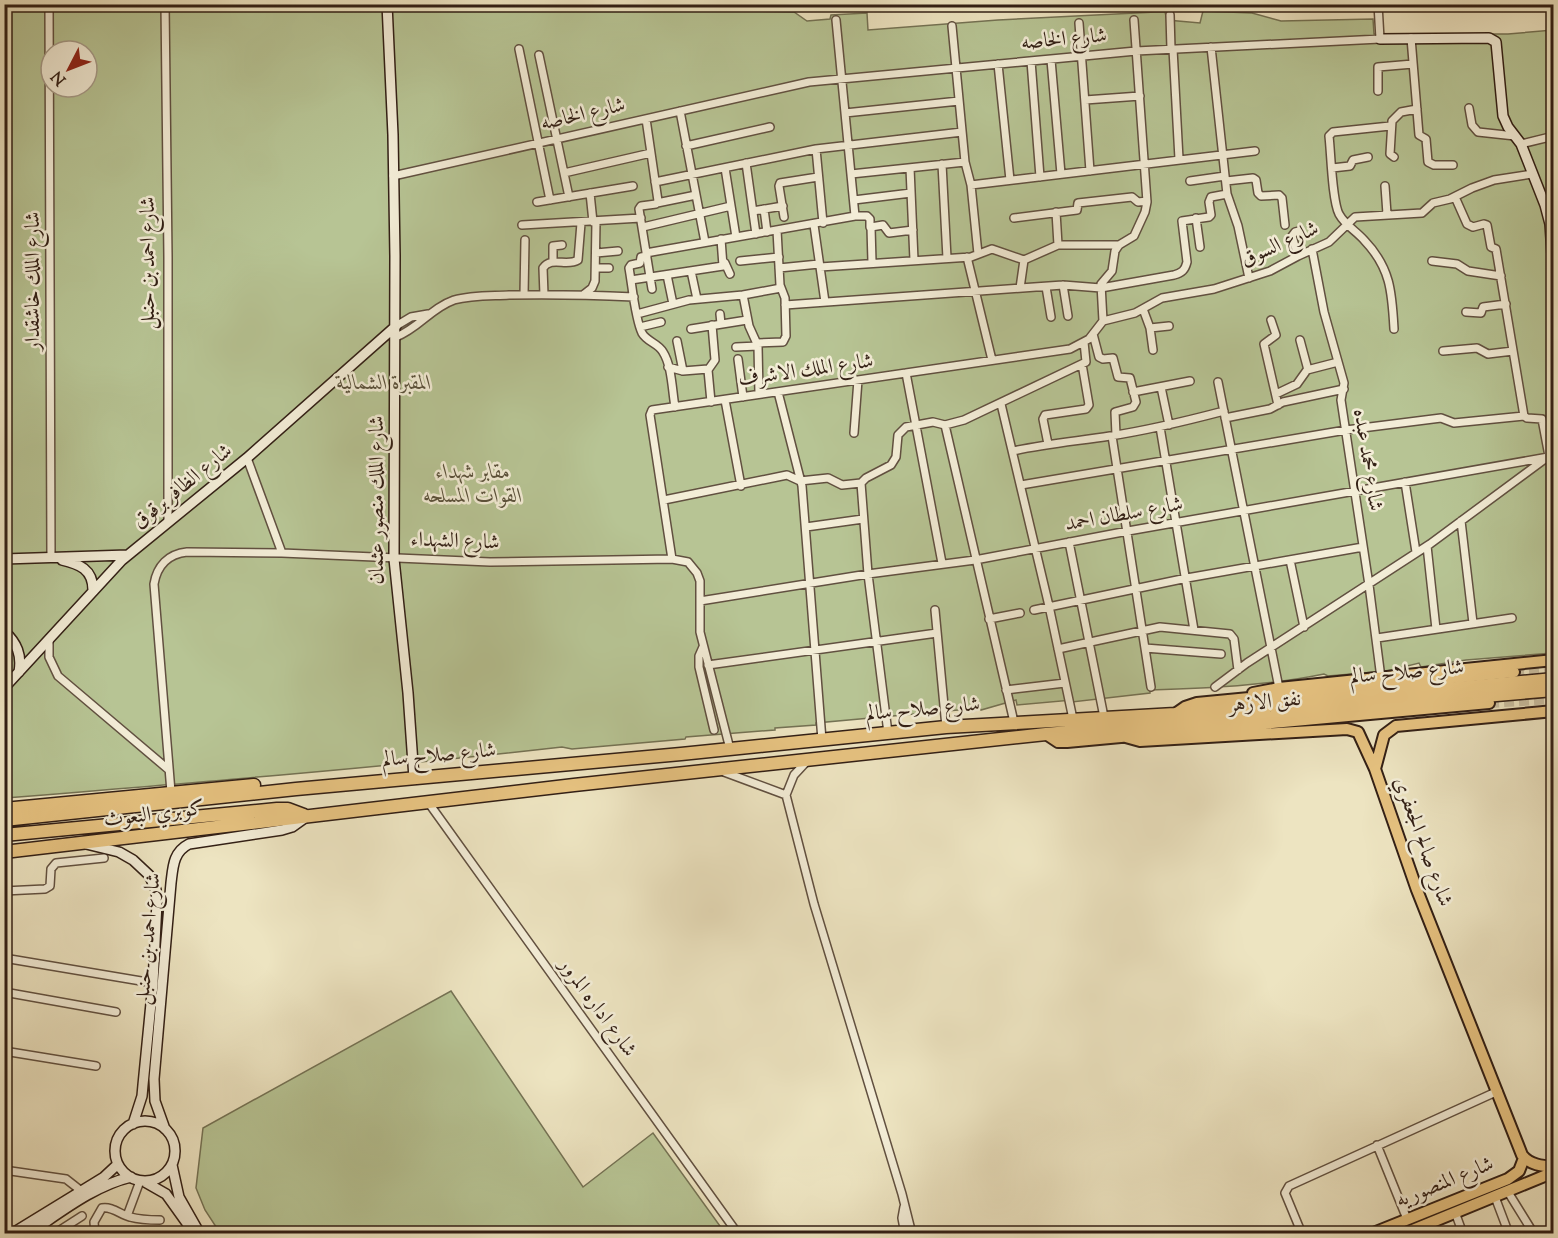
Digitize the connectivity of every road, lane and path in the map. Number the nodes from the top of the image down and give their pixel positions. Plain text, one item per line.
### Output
1 (49, 4) edge
2 (165, 4) edge
3 (387, 4) edge
4 (1378, 4) edge
5 (1170, 15) dead end
6 (836, 20) dead end
7 (1134, 20) dead end
8 (1079, 22) dead end
9 (952, 26) dead end
10 (1411, 38) junction
11 (1380, 39) junction
12 (1211, 47) junction
13 (519, 49) dead end
14 (1172, 49) junction
15 (1136, 51) junction
16 (539, 55) dead end
17 (1082, 56) junction
18 (1051, 60) junction
19 (1030, 61) junction
20 (998, 64) junction
21 (1413, 64) junction
22 (957, 68) junction
23 (842, 78) junction
24 (1377, 92) dead end
25 (1140, 96) junction
26 (1085, 99) junction
27 (959, 101) junction
28 (1469, 108) dead end
29 (1417, 109) junction
30 (680, 111) junction
31 (845, 113) junction
32 (646, 119) junction
33 (1390, 126) junction
34 (770, 127) dead end
35 (962, 132) junction
36 (1554, 136) edge
37 (556, 139) junction
38 (1518, 140) junction
39 (539, 144) junction
40 (848, 144) junction
41 (686, 146) junction
42 (816, 149) junction
43 (1255, 151) dead end
44 (651, 153) junction
45 (1223, 154) junction
46 (1368, 157) dead end
47 (1394, 158) dead end
48 (1179, 159) junction
49 (965, 162) junction
50 (746, 163) junction
51 (942, 164) junction
52 (1144, 164) junction
53 (1453, 165) dead end
54 (725, 168) junction
55 (910, 168) junction
56 (1332, 168) junction
57 (1089, 171) junction
58 (564, 173) junction
59 (851, 174) junction
60 (1061, 174) junction
61 (1532, 174) junction
62 (692, 175) junction
63 (393, 176) junction
64 (818, 177) junction
65 (1040, 177) junction
66 (1226, 179) junction
67 (1011, 180) junction
68 (1190, 181) dead end
69 (655, 182) junction
70 (971, 185) junction
71 (633, 186) dead end
72 (1385, 186) dead end
73 (590, 193) junction
74 (911, 193) junction
75 (1227, 194) junction
76 (696, 195) junction
77 (1455, 196) junction
78 (569, 197) junction
79 (550, 200) junction
80 (854, 200) junction
81 (1147, 201) junction
82 (537, 202) dead end
83 (657, 203) junction
84 (731, 206) junction
85 (783, 206) junction
86 (764, 209) junction
87 (753, 211) junction
88 (1056, 212) junction
89 (699, 214) junction
90 (1387, 214) junction
91 (855, 216) junction
92 (784, 217) dead end
93 (641, 218) junction
94 (1014, 218) dead end
95 (1196, 218) junction
96 (594, 222) junction
97 (581, 223) junction
98 (823, 223) junction
99 (1346, 224) junction
100 (522, 225) dead end
101 (814, 225) junction
102 (1285, 225) dead end
103 (643, 227) junction
104 (870, 227) junction
105 (777, 230) junction
106 (913, 230) junction
107 (1299, 231) dead end
108 (767, 232) junction
109 (756, 234) junction
110 (736, 237) junction
111 (721, 239) junction
112 (525, 240) dead end
113 (705, 242) junction
114 (562, 245) dead end
115 (1059, 245) junction
116 (1119, 246) junction
117 (1200, 247) dead end
118 (1312, 249) junction
119 (618, 251) dead end
120 (596, 253) junction
121 (646, 254) junction
122 (978, 254) junction
123 (1298, 255) junction
124 (967, 256) junction
125 (779, 257) junction
126 (947, 258) junction
127 (914, 260) junction
128 (1024, 260) junction
129 (740, 261) dead end
130 (1432, 261) dead end
131 (552, 262) junction
132 (872, 262) junction
133 (725, 263) junction
134 (819, 265) junction
135 (596, 268) junction
136 (609, 268) dead end
137 (780, 268) junction
138 (691, 271) junction
139 (730, 274) dead end
140 (667, 275) junction
141 (1501, 276) junction
142 (650, 277) junction
143 (1249, 278) junction
144 (631, 280) junction
145 (1554, 283) edge
146 (1063, 285) junction
147 (1046, 287) junction
148 (781, 288) junction
149 (1020, 288) junction
150 (1101, 288) junction
151 (652, 289) dead end
152 (975, 292) junction
153 (524, 295) junction
154 (544, 295) junction
155 (583, 295) junction
156 (743, 295) junction
157 (634, 297) junction
158 (698, 299) junction
159 (825, 302) junction
160 (673, 304) junction
161 (785, 304) junction
162 (1506, 304) junction
163 (1143, 309) junction
164 (1466, 312) dead end
165 (428, 314) junction
166 (637, 314) junction
167 (720, 314) dead end
168 (1068, 316) dead end
169 (1051, 317) dead end
170 (747, 320) junction
171 (1271, 320) dead end
172 (1103, 321) junction
173 (661, 322) dead end
174 (721, 324) junction
175 (396, 326) junction
176 (712, 326) junction
177 (1169, 326) dead end
178 (640, 327) junction
179 (1150, 328) junction
180 (691, 329) dead end
181 (1394, 329) dead end
182 (1093, 334) junction
183 (396, 337) junction
184 (1300, 340) dead end
185 (677, 341) dead end
186 (1084, 342) junction
187 (758, 344) junction
188 (736, 347) dead end
189 (1153, 350) dead end
190 (1443, 351) dead end
191 (1513, 351) junction
192 (738, 359) dead end
193 (992, 360) junction
194 (1338, 362) junction
195 (1082, 364) junction
196 (668, 367) junction
197 (708, 369) junction
198 (1308, 370) junction
199 (682, 371) junction
200 (906, 373) junction
201 (858, 380) junction
202 (1190, 381) dead end
203 (1218, 382) dead end
204 (1161, 387) junction
205 (1344, 389) junction
206 (778, 392) junction
207 (1133, 392) junction
208 (759, 394) junction
209 (1276, 394) junction
210 (743, 397) junction
211 (725, 400) junction
212 (711, 402) junction
213 (1001, 404) junction
214 (1278, 405) junction
215 (675, 407) junction
216 (1225, 415) junction
217 (1524, 416) junction
218 (916, 425) junction
219 (945, 425) junction
220 (1170, 425) junction
221 (1160, 428) junction
222 (1346, 430) junction
223 (854, 433) dead end
224 (1114, 436) junction
225 (1048, 444) junction
226 (1232, 449) junction
227 (1013, 452) junction
228 (1551, 456) edge
229 (247, 458) junction
230 (1166, 460) junction
231 (1117, 468) junction
232 (800, 481) junction
233 (1405, 482) junction
234 (861, 483) junction
235 (1021, 485) junction
236 (741, 486) junction
237 (1355, 491) junction
238 (664, 500) junction
239 (1244, 510) junction
240 (862, 519) junction
241 (1461, 521) junction
242 (168, 522) junction
243 (1177, 522) junction
244 (806, 526) junction
245 (1128, 531) junction
246 (1069, 542) junction
247 (1426, 546) junction
248 (1363, 547) junction
249 (1035, 548) junction
250 (1416, 552) junction
251 (282, 553) junction
252 (129, 555) junction
253 (51, 557) junction
254 (4, 559) edge
255 (394, 559) junction
256 (672, 559) junction
257 (975, 560) junction
258 (1290, 560) junction
259 (942, 563) junction
260 (1255, 567) junction
261 (868, 574) junction
262 (1187, 578) junction
263 (810, 582) junction
264 (1369, 585) junction
265 (1136, 589) junction
266 (93, 590) junction
267 (1081, 600) junction
268 (700, 601) junction
269 (1049, 606) junction
270 (935, 610) dead end
271 (1034, 610) dead end
272 (1020, 613) dead end
273 (1512, 618) dead end
274 (989, 620) junction
275 (1473, 623) junction
276 (1304, 627) junction
277 (1436, 629) junction
278 (1194, 630) junction
279 (4, 631) edge
280 (1142, 631) junction
281 (937, 633) junction
282 (1377, 638) junction
283 (49, 639) junction
284 (1089, 641) junction
285 (877, 642) junction
286 (703, 647) junction
287 (1145, 648) junction
288 (1271, 648) junction
289 (1058, 649) junction
290 (814, 651) junction
291 (1221, 654) dead end
292 (1554, 660) edge
293 (708, 665) junction
294 (1238, 670) junction
295 (19, 672) junction
296 (1514, 672) tunnel mouth
297 (1381, 678) junction
298 (1554, 679) edge
299 (1065, 683) junction
300 (1150, 687) dead end
301 (1215, 687) dead end
302 (4, 688) edge
303 (1279, 688) junction
304 (1006, 690) junction
305 (1554, 690) edge
306 (1243, 700) junction
307 (1489, 703) tunnel mouth
308 (1554, 711) edge
309 (1174, 714) junction
310 (1104, 717) junction
311 (1073, 719) junction
312 (1014, 722) junction
313 (946, 727) junction
314 (714, 730) dead end
315 (888, 733) junction
316 (1046, 734) junction
317 (1122, 736) junction
318 (822, 740) junction
319 (730, 749) junction
320 (809, 759) junction
321 (1375, 769) junction
322 (168, 770) junction
323 (717, 771) junction
324 (414, 778) junction
325 (296, 789) junction
326 (171, 792) junction
327 (786, 795) junction
328 (428, 802) junction
329 (4, 809) edge
330 (307, 816) junction
331 (4, 820) edge
332 (4, 835) edge
333 (80, 843) junction
334 (4, 852) edge
335 (104, 858) dead end
336 (4, 891) edge
337 (4, 958) edge
338 (153, 983) junction
339 (4, 992) edge
340 (116, 1012) dead end
341 (4, 1051) edge
342 (96, 1066) dead end
343 (1498, 1091) junction
344 (133, 1124) junction
345 (165, 1130) junction
346 (1377, 1145) junction
347 (1524, 1158) junction
348 (118, 1164) junction
349 (172, 1165) junction
350 (4, 1170) edge
351 (1554, 1170) edge
352 (138, 1180) junction
353 (80, 1190) junction
354 (1479, 1191) junction
355 (1508, 1192) junction
356 (1495, 1197) junction
357 (1482, 1202) junction
358 (904, 1204) junction
359 (72, 1206) junction
360 (4, 1208) edge
361 (1455, 1212) junction
362 (127, 1216) junction
363 (4, 1219) edge
364 (1407, 1219) junction
365 (160, 1220) dead end
366 (11, 1233) edge
367 (28, 1233) edge
368 (54, 1233) edge
369 (95, 1233) edge
370 (194, 1233) edge
371 (200, 1233) edge
372 (738, 1233) edge
373 (905, 1233) edge
374 (912, 1233) edge
375 (1302, 1233) edge
376 (1371, 1233) edge
377 (1403, 1233) edge
378 (1463, 1233) edge
379 (1509, 1233) edge
380 (1534, 1233) edge

1 - 253 street, شارع الملك خاشقدار
2 - 242 street, شارع احمد بن حنبل
3 - 63 street, شارع الملك منصور عثمان
4 - 11 street
5 - 14 street
6 - 23 street
7 - 15 street
8 - 17 street
9 - 22 street
10 - 11 street, شارع الخاصه
10 - 21 street
10 - 38 street, شارع الخاصه
11 - 12 street, شارع الخاصه
12 - 14 street, شارع الخاصه
12 - 45 street
13 - 39 street
14 - 15 street, شارع الخاصه
14 - 48 street
15 - 17 street, شارع الخاصه
15 - 25 street
16 - 37 street
17 - 18 street, شارع الخاصه
17 - 26 street
18 - 19 street, شارع الخاصه
18 - 60 street
19 - 20 street, شارع الخاصه
19 - 65 street
20 - 22 street, شارع الخاصه
20 - 67 street
21 - 24 street
21 - 29 street
22 - 23 street, شارع الخاصه
22 - 27 street
23 - 30 street, شارع الخاصه
23 - 31 street
25 - 26 street
25 - 52 street
26 - 57 street
27 - 31 street
27 - 35 street
28 - 38 street
29 - 33 street
29 - 53 street
30 - 32 street, شارع الخاصه
30 - 41 street
31 - 40 street
32 - 37 street, شارع الخاصه
32 - 44 street
33 - 47 street
33 - 56 street
34 - 41 street
35 - 40 street
35 - 49 street
36 - 38 street
37 - 39 street, شارع الخاصه
37 - 58 street
38 - 61 street, شارع الخاصه
39 - 63 street, شارع الخاصه
39 - 79 street
40 - 42 street
40 - 59 street
41 - 62 street
42 - 50 street
42 - 64 street
43 - 45 street
44 - 58 street
44 - 69 street
45 - 48 street
45 - 66 street
46 - 56 street
48 - 52 street
49 - 51 street
49 - 70 street
50 - 54 street
50 - 87 street
51 - 55 street
51 - 126 street
52 - 57 street
52 - 81 street
54 - 62 street
54 - 84 street
55 - 59 street
55 - 74 street
56 - 99 street
57 - 60 street
58 - 78 street
59 - 80 street
60 - 65 street
61 - 77 street, شارع السوق
61 - 145 street, شارع الخاصه
62 - 69 street
62 - 76 street
63 - 175 street, شارع الملك منصور عثمان
64 - 85 street
64 - 98 street
65 - 67 street
66 - 68 street
66 - 75 street
66 - 102 street
67 - 70 street
69 - 83 street
70 - 122 street
71 - 73 street
72 - 90 street
73 - 78 street
73 - 96 street
74 - 80 street
74 - 106 street
75 - 95 street
75 - 143 street
76 - 83 street
76 - 89 street
77 - 90 street, شارع السوق
77 - 141 street
78 - 79 street
79 - 82 street
80 - 91 street
81 - 88 street
81 - 116 street
83 - 93 street
84 - 89 street
84 - 110 street
85 - 86 street
85 - 92 street
86 - 87 street
86 - 108 street
87 - 109 street
88 - 94 street
88 - 115 street
89 - 103 street
89 - 113 street
90 - 99 street, شارع السوق
91 - 98 street
91 - 104 street
93 - 96 street
93 - 103 street
95 - 117 street
95 - 150 street
96 - 97 street
96 - 120 street
97 - 100 street
97 - 131 street
98 - 101 street
99 - 118 street, شارع السوق
99 - 181 street
101 - 105 street
101 - 134 street
103 - 121 street
104 - 106 street
104 - 132 street
105 - 108 street
105 - 125 street
106 - 127 street
107 - 123 street
108 - 109 street
109 - 110 street
110 - 111 street
111 - 113 street
111 - 133 street
112 - 153 street
113 - 121 street
114 - 131 street
115 - 116 street
115 - 128 street
116 - 150 street
118 - 123 street, شارع السوق
118 - 194 street, شارع محمد عبده
119 - 120 street
120 - 135 street
121 - 142 street
121 - 144 street
122 - 124 street
122 - 128 street
123 - 143 street, شارع السوق
124 - 126 street
124 - 152 street
125 - 129 street
125 - 137 street
126 - 127 street
127 - 132 street
128 - 149 street
130 - 141 street
131 - 154 street
132 - 134 street
133 - 138 street
133 - 139 street
134 - 137 street
134 - 159 street
135 - 136 street
135 - 155 street
137 - 148 street
138 - 140 street
138 - 158 street
140 - 142 street
140 - 160 street
141 - 162 street
142 - 144 street
142 - 151 street
143 - 163 street, شارع السوق
144 - 157 street
146 - 147 street
146 - 150 street
146 - 168 street
147 - 149 street
147 - 169 street
148 - 156 street
148 - 161 street
149 - 152 street
150 - 172 street
152 - 159 street
152 - 193 street
153 - 154 street
153 - 165 street
154 - 155 street
155 - 157 street
156 - 158 street
156 - 170 street
157 - 166 street
158 - 160 street
159 - 161 street
160 - 166 street
161 - 187 street
162 - 164 street
162 - 191 street
163 - 172 street, شارع السوق
163 - 179 street
165 - 175 street
165 - 183 street
166 - 178 street
167 - 174 street
170 - 174 street
170 - 187 street
171 - 209 street
172 - 182 street, شارع الملك الاشرف
173 - 178 street
174 - 176 street
175 - 183 street, شارع الملك منصور عثمان
175 - 229 street, شارع الظافر برقوق
176 - 180 street
176 - 197 street
177 - 179 street
178 - 196 street
179 - 189 street
182 - 186 street, شارع الملك الاشرف
182 - 207 street
183 - 255 street, شارع الملك منصور عثمان
184 - 198 street
185 - 199 street
186 - 193 street, شارع الملك الاشرف
186 - 195 street
187 - 188 street
187 - 208 street
190 - 191 street
191 - 217 street
192 - 210 street
193 - 200 street, شارع الملك الاشرف
194 - 198 street
194 - 205 street, شارع محمد عبده
195 - 213 street
195 - 225 street
196 - 199 street
196 - 215 street
197 - 199 street
197 - 212 street
198 - 209 street
200 - 201 street, شارع الملك الاشرف
200 - 218 street
201 - 206 street, شارع الملك الاشرف
201 - 223 street
202 - 204 street
203 - 216 street
204 - 207 street
204 - 220 street
205 - 214 street
205 - 222 street, شارع محمد عبده
206 - 208 street, شارع الملك الاشرف
206 - 232 street
207 - 224 street
208 - 210 street, شارع الملك الاشرف
209 - 214 street
210 - 211 street, شارع الملك الاشرف
211 - 212 street, شارع الملك الاشرف
211 - 236 street
212 - 215 street, شارع الملك الاشرف
213 - 219 street
213 - 227 street
214 - 216 street
215 - 238 street, شارع الملك الاشرف
216 - 220 street
216 - 226 street
217 - 222 street
217 - 228 street
218 - 219 street
218 - 234 street
218 - 259 street
219 - 257 street
220 - 221 street
221 - 224 street
221 - 230 street
222 - 226 street
222 - 237 street, شارع محمد عبده
224 - 225 street
224 - 231 street
225 - 227 street
226 - 230 street
226 - 239 street
227 - 235 street
228 - 233 street, شارع سلطان احمد
228 - 241 street
229 - 242 street, شارع الظافر برقوق
229 - 251 street
230 - 231 street
230 - 243 street
231 - 235 street
231 - 245 street
232 - 234 street
232 - 236 street
232 - 244 street
233 - 237 street, شارع سلطان احمد
233 - 250 street
234 - 240 street
235 - 249 street
236 - 238 street
237 - 239 street, شارع سلطان احمد
237 - 248 street, شارع محمد عبده
238 - 256 street, شارع الملك الاشرف
239 - 243 street, شارع سلطان احمد
239 - 260 street
240 - 244 street
240 - 261 street
241 - 247 street
241 - 275 street
242 - 252 street, شارع الظافر برقوق
243 - 245 street, شارع سلطان احمد
243 - 262 street
244 - 263 street
245 - 246 street, شارع سلطان احمد
245 - 265 street
246 - 249 street, شارع سلطان احمد
246 - 267 street
247 - 250 street
247 - 277 street
248 - 258 street
248 - 264 street, شارع محمد عبده
249 - 257 street, شارع سلطان احمد
249 - 269 street
250 - 264 street
251 - 255 street, شارع الشهداء
251 - 322 street, شارع الشهداء
252 - 253 street
252 - 266 street, شارع الظافر برقوق
253 - 254 street
253 - 266 street
255 - 256 street, شارع الشهداء
255 - 324 street, شارع الملك منصور عثمان
256 - 268 street, شارع الشهداء
257 - 259 street, شارع سلطان احمد
257 - 274 street
258 - 260 street
258 - 276 street
259 - 261 street, شارع سلطان احمد
260 - 262 street
260 - 288 street
261 - 263 street, شارع سلطان احمد
261 - 285 street
262 - 265 street
262 - 278 street
263 - 268 street, شارع سلطان احمد
263 - 290 street
264 - 276 street
264 - 282 street, شارع محمد عبده
265 - 267 street
265 - 280 street
266 - 283 street, شارع الظافر برقوق
267 - 269 street
267 - 284 street
268 - 286 street, شارع الشهداء
269 - 271 street
269 - 289 street
270 - 281 street
272 - 274 street
273 - 275 street
274 - 304 street
275 - 277 street
276 - 288 street
277 - 282 street
278 - 280 street
278 - 294 street
279 - 295 street
280 - 284 street
280 - 287 street
281 - 285 street
281 - 313 street
282 - 297 street, شارع محمد عبده
283 - 295 street, شارع الظافر برقوق
283 - 322 street
284 - 289 street
284 - 310 street
285 - 290 street
285 - 315 street
286 - 293 street, شارع الشهداء
286 - 314 street, شارع الشهداء
287 - 291 street
287 - 300 street
288 - 294 street
288 - 303 street
289 - 299 street
290 - 293 street
290 - 318 street
292 - 297 main road
293 - 319 street, شارع الشهداء
294 - 301 street
295 - 302 street, شارع الظافر برقوق
296 - 306 main road, نفق الازهر
297 - 303 main road
298 - 309 highway, شارع صلاح سالم
299 - 304 street
299 - 311 street
303 - 306 main road
304 - 312 street
305 - 316 highway, شارع صلاح سالم
306 - 309 main road, نفق الازهر
307 - 317 main road, نفق الازهر
308 - 321 main road
309 - 310 highway, شارع صلاح سالم
310 - 311 highway, شارع صلاح سالم
311 - 312 highway, شارع صلاح سالم
312 - 313 highway, شارع صلاح سالم
313 - 315 highway, شارع صلاح سالم
315 - 318 highway, شارع صلاح سالم
316 - 317 main road, نفق الازهر
316 - 320 highway, شارع صلاح سالم
317 - 321 main road, شارع صالح الجعفري
318 - 319 highway, شارع صلاح سالم
319 - 324 highway, شارع صلاح سالم
320 - 323 highway, شارع صلاح سالم
320 - 327 street
321 - 343 main road, شارع صالح الجعفري
322 - 326 street
323 - 327 street
323 - 328 highway, شارع صلاح سالم
324 - 325 highway, شارع صلاح سالم
325 - 326 highway
325 - 331 highway, كوبري البعوث
326 - 329 highway
327 - 358 street
328 - 330 highway, شارع صلاح سالم
328 - 372 street, شارع اداره المرور
330 - 332 highway
330 - 333 highway, كوبري البعوث
330 - 345 street, شارع احمد بن حنبل
333 - 334 highway, كوبري البعوث
333 - 338 street, شارع احمد بن حنبل
335 - 336 street
337 - 338 street
338 - 344 street, شارع احمد بن حنبل
339 - 340 street
341 - 342 street
343 - 346 street
343 - 347 main road, شارع صالح الجعفري
344 - 345 street
344 - 348 street
345 - 349 street
346 - 364 street
346 - 375 street
347 - 351 main road
347 - 354 main road, شارع المنصوريه
348 - 352 street
348 - 353 street
349 - 352 street
349 - 371 street
350 - 353 street
351 - 355 main road, شارع المنصوريه
352 - 359 street
352 - 362 street
352 - 370 street
353 - 366 street
354 - 357 main road
354 - 364 main road, شارع المنصوريه
355 - 356 main road, شارع المنصوريه
355 - 380 street
356 - 357 main road, شارع المنصوريه
356 - 379 street
357 - 361 main road, شارع المنصوريه
358 - 373 street
358 - 374 street
359 - 367 street
359 - 368 street
360 - 363 street
361 - 377 main road, شارع المنصوريه
361 - 378 street
362 - 365 street
362 - 369 street
364 - 376 main road, شارع المنصوريه

